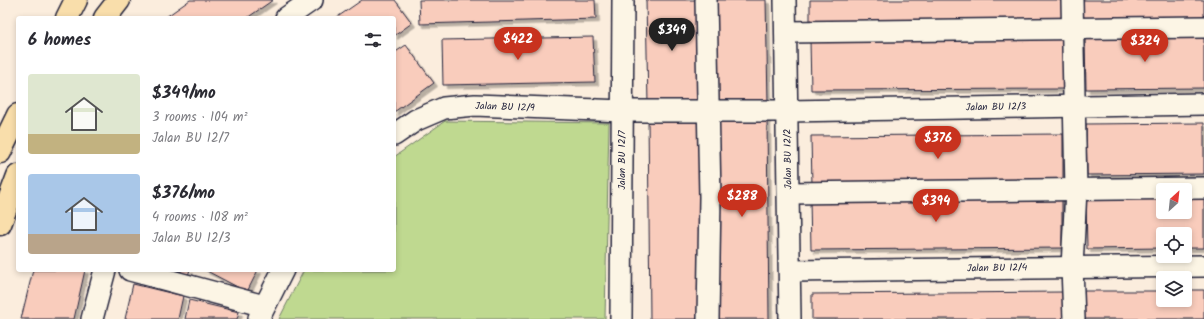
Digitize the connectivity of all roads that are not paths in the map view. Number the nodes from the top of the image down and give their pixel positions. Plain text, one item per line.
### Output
1 (76, 0) edge
2 (119, 0) edge
3 (623, 0) edge
4 (706, 0) edge
5 (785, 0) edge
6 (1072, 0) edge
7 (68, 16) edge
8 (107, 16) edge
9 (1204, 27) edge
10 (1073, 29) junction
11 (786, 32) junction
12 (1204, 104) edge
13 (1073, 106) junction
14 (708, 110) junction
15 (623, 111) junction
16 (787, 111) junction
17 (16, 119) edge
18 (396, 134) edge
19 (0, 152) edge
20 (16, 181) edge
21 (1204, 188) edge
22 (1076, 190) junction
23 (789, 193) junction
24 (0, 224) edge
25 (1204, 266) edge
26 (1072, 267) junction
27 (790, 271) junction
28 (104, 272) edge
29 (136, 272) edge
30 (282, 272) edge
31 (262, 312) edge
32 (92, 319) edge
33 (622, 319) edge
34 (708, 319) edge
35 (790, 319) edge
36 (1074, 319) edge

1 - 7 main road
2 - 8 main road
3 - 15 street, Jalan BU 12/7
4 - 14 street
5 - 11 street, Jalan BU 12/2
6 - 10 street
9 - 10 street
10 - 11 street
10 - 13 street
11 - 16 street, Jalan BU 12/2
12 - 13 street, Jalan BU 12/3
13 - 16 street, Jalan BU 12/3
13 - 22 street
14 - 15 street, Jalan BU 12/9
14 - 16 street, Jalan BU 12/3
14 - 34 street
15 - 18 street, Jalan BU 12/9
15 - 33 street, Jalan BU 12/7
16 - 23 street, Jalan BU 12/2
17 - 19 main road
20 - 24 main road
21 - 22 street
22 - 23 street
22 - 26 street
23 - 27 street, Jalan BU 12/2
25 - 26 street, Jalan BU 12/4
26 - 27 street, Jalan BU 12/4
26 - 36 street
27 - 35 street, Jalan BU 12/2
28 - 32 street
29 - 31 street
30 - 31 street

